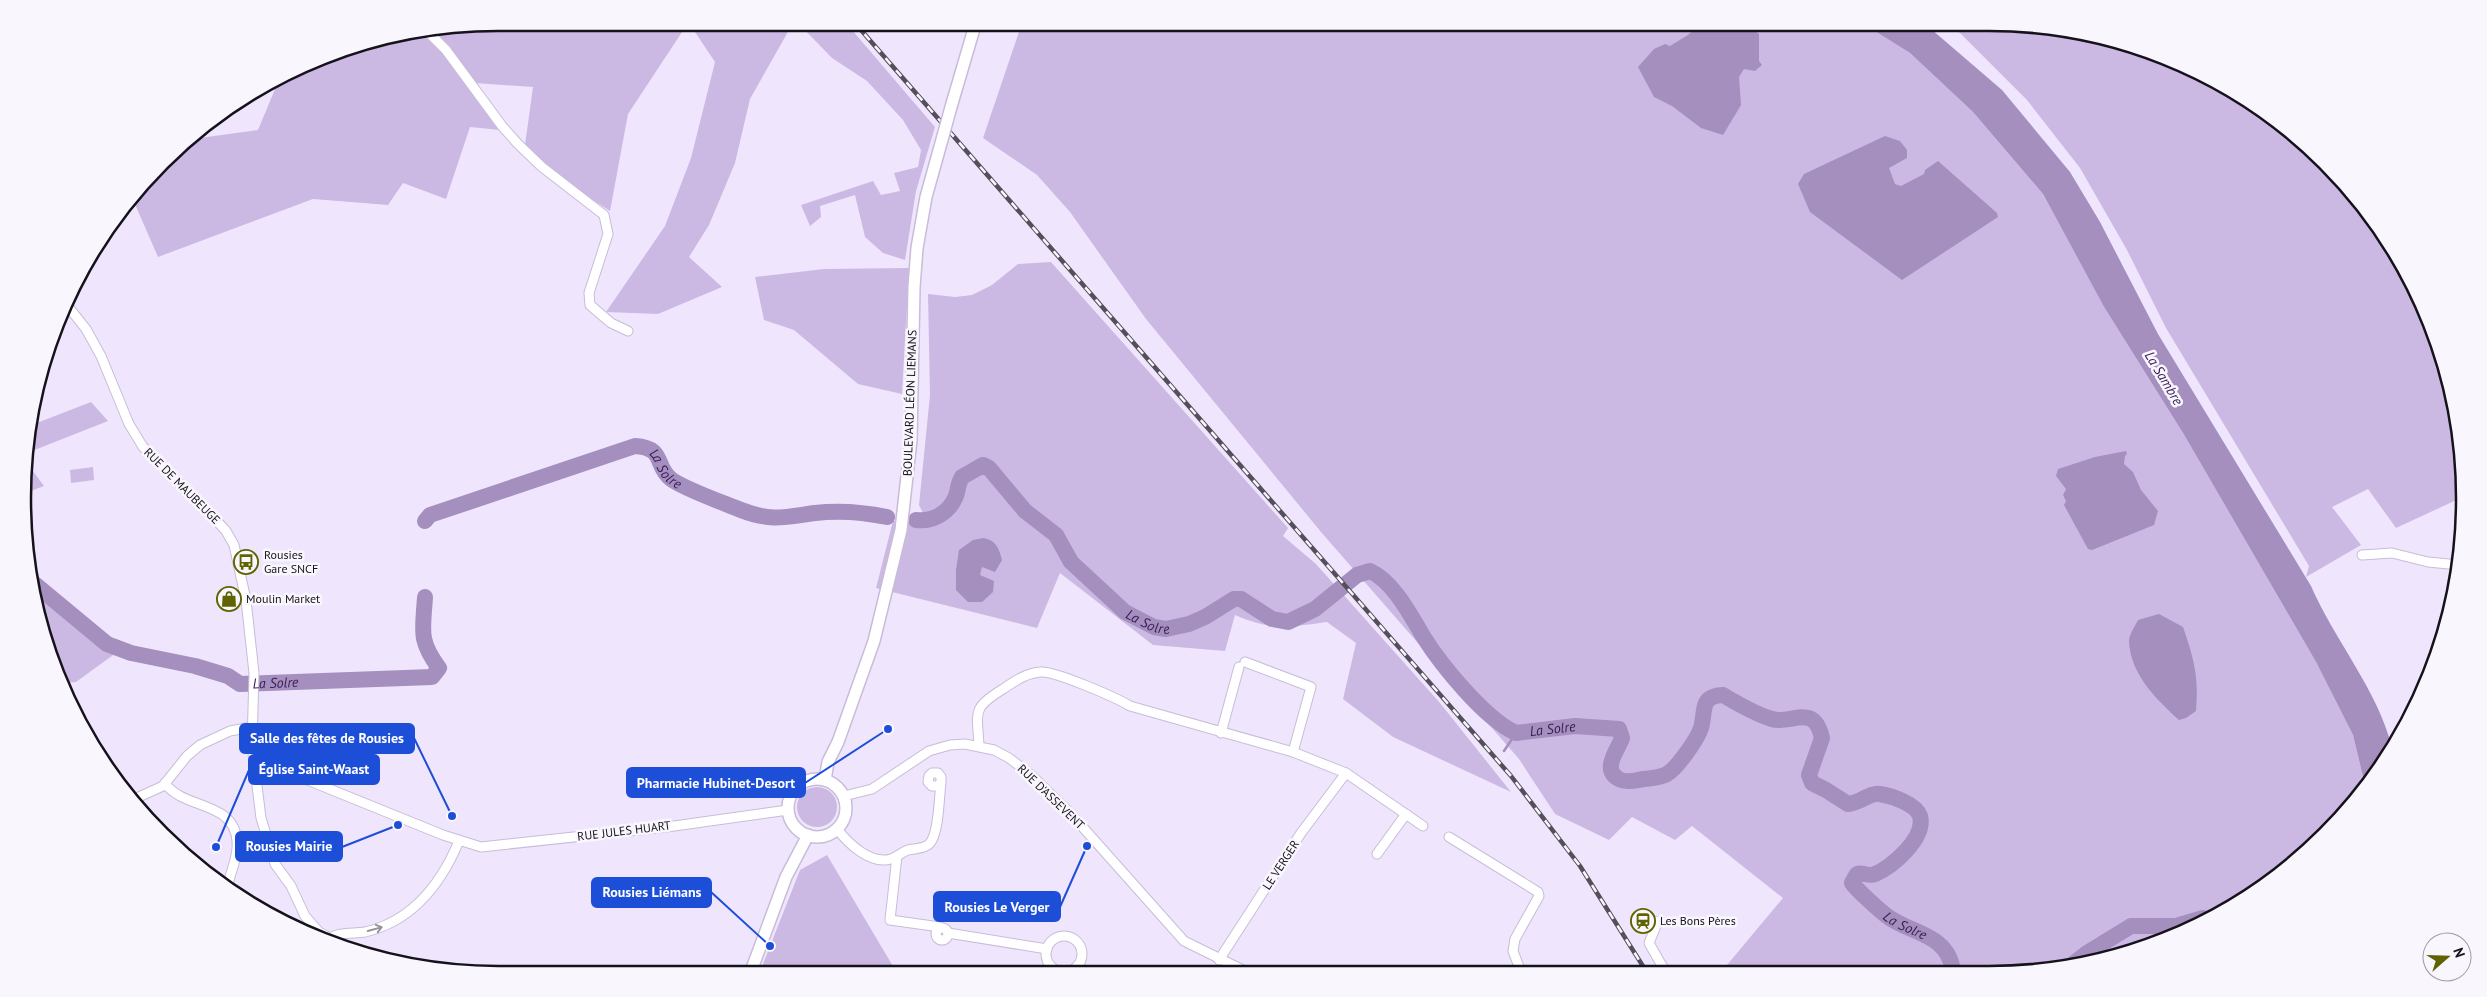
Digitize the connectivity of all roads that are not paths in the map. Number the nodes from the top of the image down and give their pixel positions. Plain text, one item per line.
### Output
1 (973, 31) edge
2 (432, 36) edge
3 (71, 311) edge
4 (628, 331) dead end
5 (2362, 555) dead end
6 (2451, 564) edge
7 (252, 727) junction
8 (1221, 733) junction
9 (979, 745) junction
10 (1294, 752) junction
11 (254, 754) junction
12 (1346, 773) junction
13 (825, 780) junction
14 (165, 783) junction
15 (941, 783) dead end
16 (844, 796) junction
17 (139, 797) edge
18 (788, 810) junction
19 (1406, 814) junction
20 (1423, 826) dead end
21 (837, 829) junction
22 (808, 835) junction
23 (1449, 837) dead end
24 (460, 841) junction
25 (1377, 854) dead end
26 (898, 856) junction
27 (229, 880) edge
28 (1658, 920) dead end
29 (313, 927) edge
30 (335, 936) edge
31 (1047, 949) junction
32 (1219, 960) junction
33 (753, 966) edge
34 (1053, 966) edge
35 (1076, 966) edge
36 (1226, 966) edge
37 (1518, 966) edge
38 (1662, 966) edge

1 - 13 main road, BOULEVARD LÉON LIEMANS, bridge
2 - 4 street
3 - 7 street, RUE DE MAUBEUGE
5 - 6 street
7 - 11 street, RUE DE MAUBEUGE
7 - 14 street
8 - 9 street
8 - 10 street
8 - 10 street
9 - 16 street, RUE D'ASSEVENT
9 - 32 street, RUE D'ASSEVENT
10 - 12 street
11 - 24 street, RUE JULES HUART
11 - 29 street, RUE DE MAUBEUGE
12 - 19 street
12 - 32 street, LE VERGER
13 - 16 main road
13 - 18 main road
14 - 17 street
14 - 27 street
15 - 26 street
16 - 21 main road
18 - 22 main road
18 - 24 street, RUE JULES HUART
19 - 20 street
19 - 25 street
21 - 22 main road
21 - 26 street
22 - 33 main road
23 - 37 street
30 -> 24 street
26 - 31 street
28 - 38 street
31 - 34 street
31 - 35 street
32 - 36 street, RUE D'ASSEVENT

